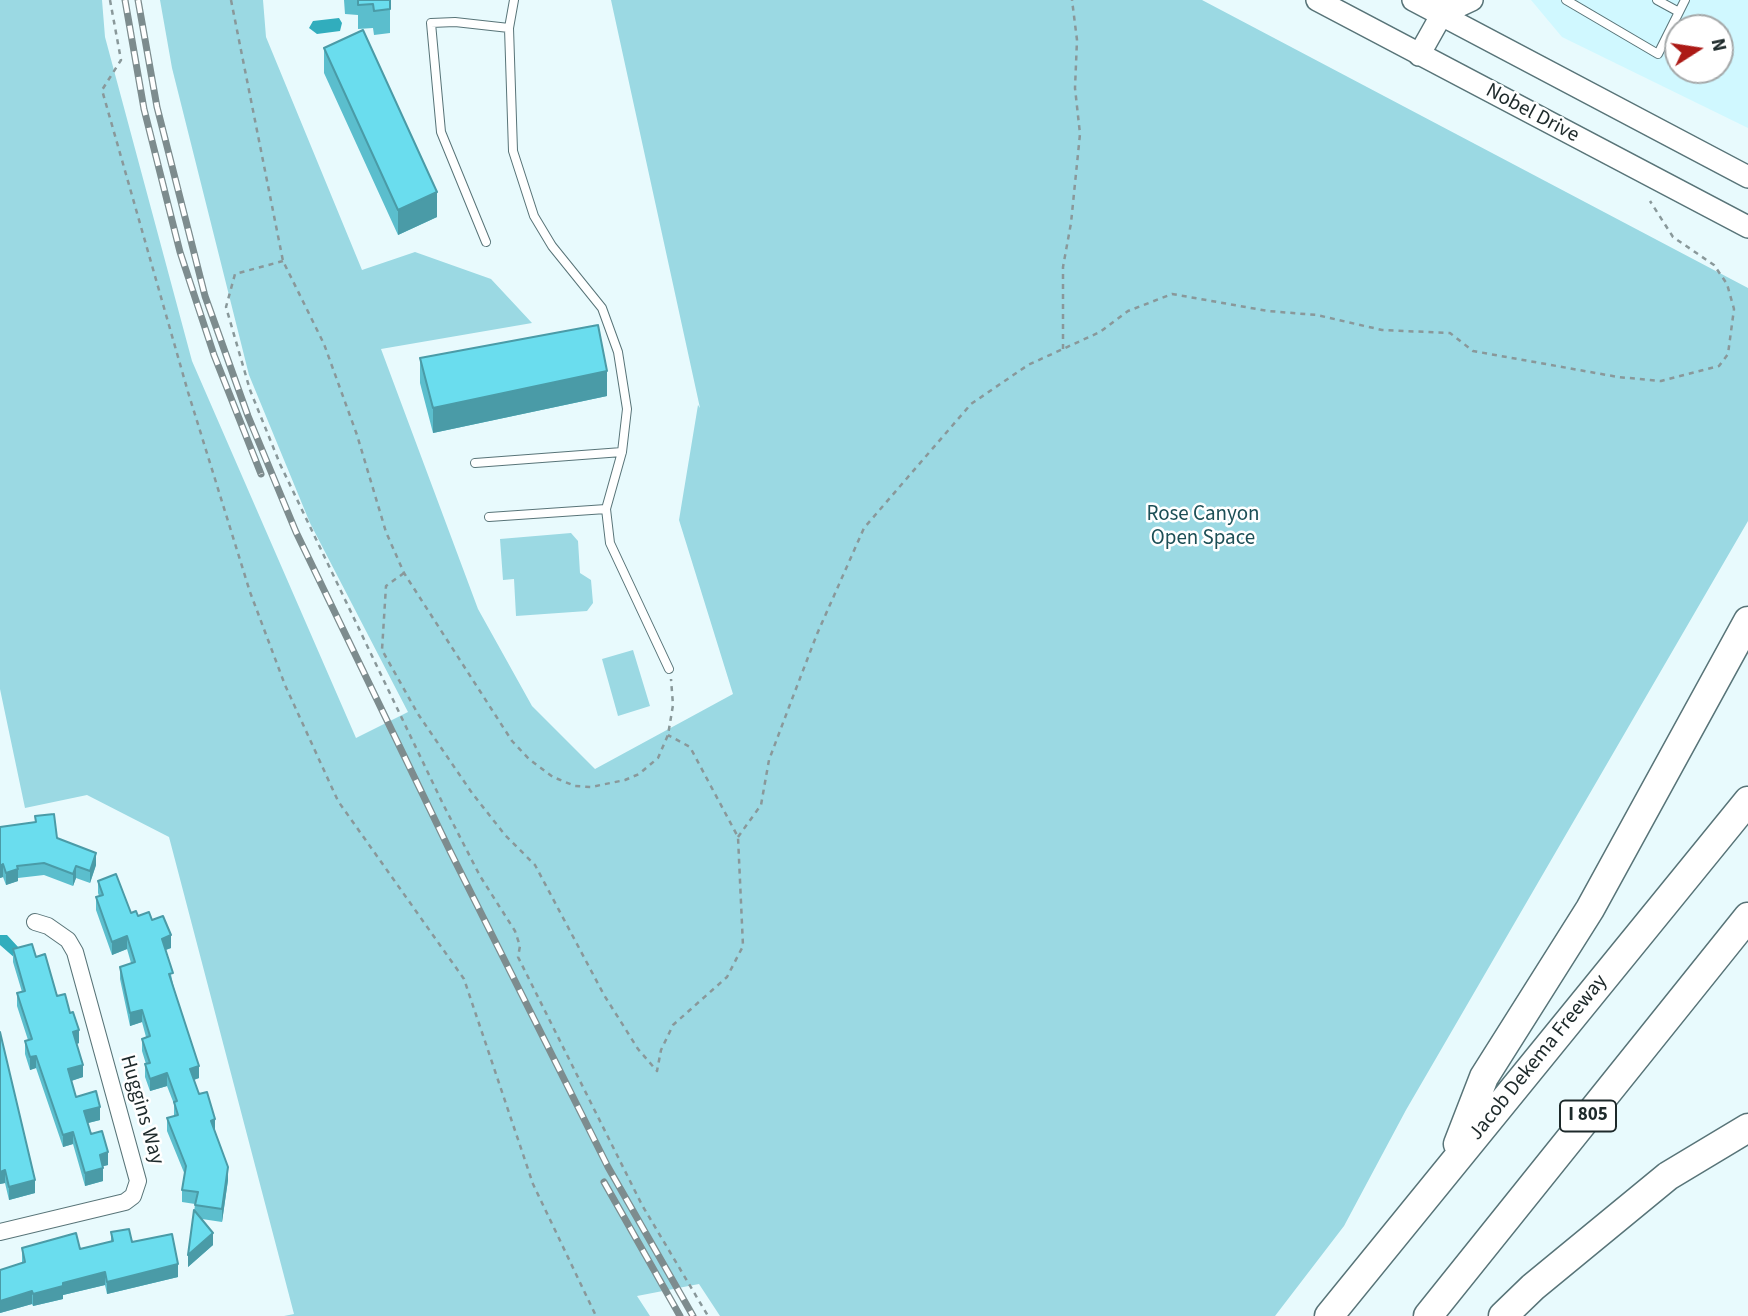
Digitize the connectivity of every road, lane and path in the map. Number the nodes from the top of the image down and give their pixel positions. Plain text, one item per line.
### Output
1 (110, 0) edge
2 (231, 0) edge
3 (514, 0) edge
4 (1072, 0) edge
5 (1317, 0) edge
6 (1413, 0) edge
7 (1472, 0) edge
8 (1566, 0) edge
9 (1657, 0) edge
10 (1685, 0) edge
11 (1442, 7) edge
12 (1679, 12) junction
13 (509, 28) junction
14 (1419, 55) junction
15 (1748, 177) edge
16 (1650, 201) dead end
17 (1748, 227) edge
18 (486, 243) dead end
19 (283, 261) junction
20 (1063, 349) junction
21 (622, 452) junction
22 (475, 463) dead end
23 (606, 509) junction
24 (489, 517) dead end
25 (404, 573) junction
26 (1748, 621) edge
27 (669, 669) joint
28 (668, 735) junction
29 (1748, 801) edge
30 (738, 837) junction
31 (1748, 917) edge
32 (34, 922) dead end
33 (1748, 1128) edge
34 (1449, 1168) junction
35 (0, 1232) edge
36 (596, 1316) edge
37 (708, 1316) edge
38 (1329, 1316) edge
39 (1428, 1316) edge
40 (1503, 1316) edge

1 - 36 path
2 - 19 path
3 - 13 lane
4 - 20 path
5 - 14 main road, Nobel Drive
6 - 11 main road, Nobel Drive
7 - 11 main road
8 - 12 lane
9 - 12 lane
10 - 12 lane
11 - 14 main road
11 - 15 main road, Nobel Drive
13 - 18 lane
13 - 21 lane
14 - 17 main road, Nobel Drive
16 - 20 path
19 - 25 path
19 - 37 path
20 - 30 path
21 - 22 lane
21 - 23 lane
23 - 24 lane
23 - 27 lane
25 - 28 path
25 - 30 path
26 - 34 highway
27 - 28 path
28 - 30 path
29 - 34 highway, Jacob Dekema Freeway
31 - 39 highway, I 805
32 - 35 street, Huggins Way
33 - 40 highway
34 - 38 highway, Jacob Dekema Freeway

